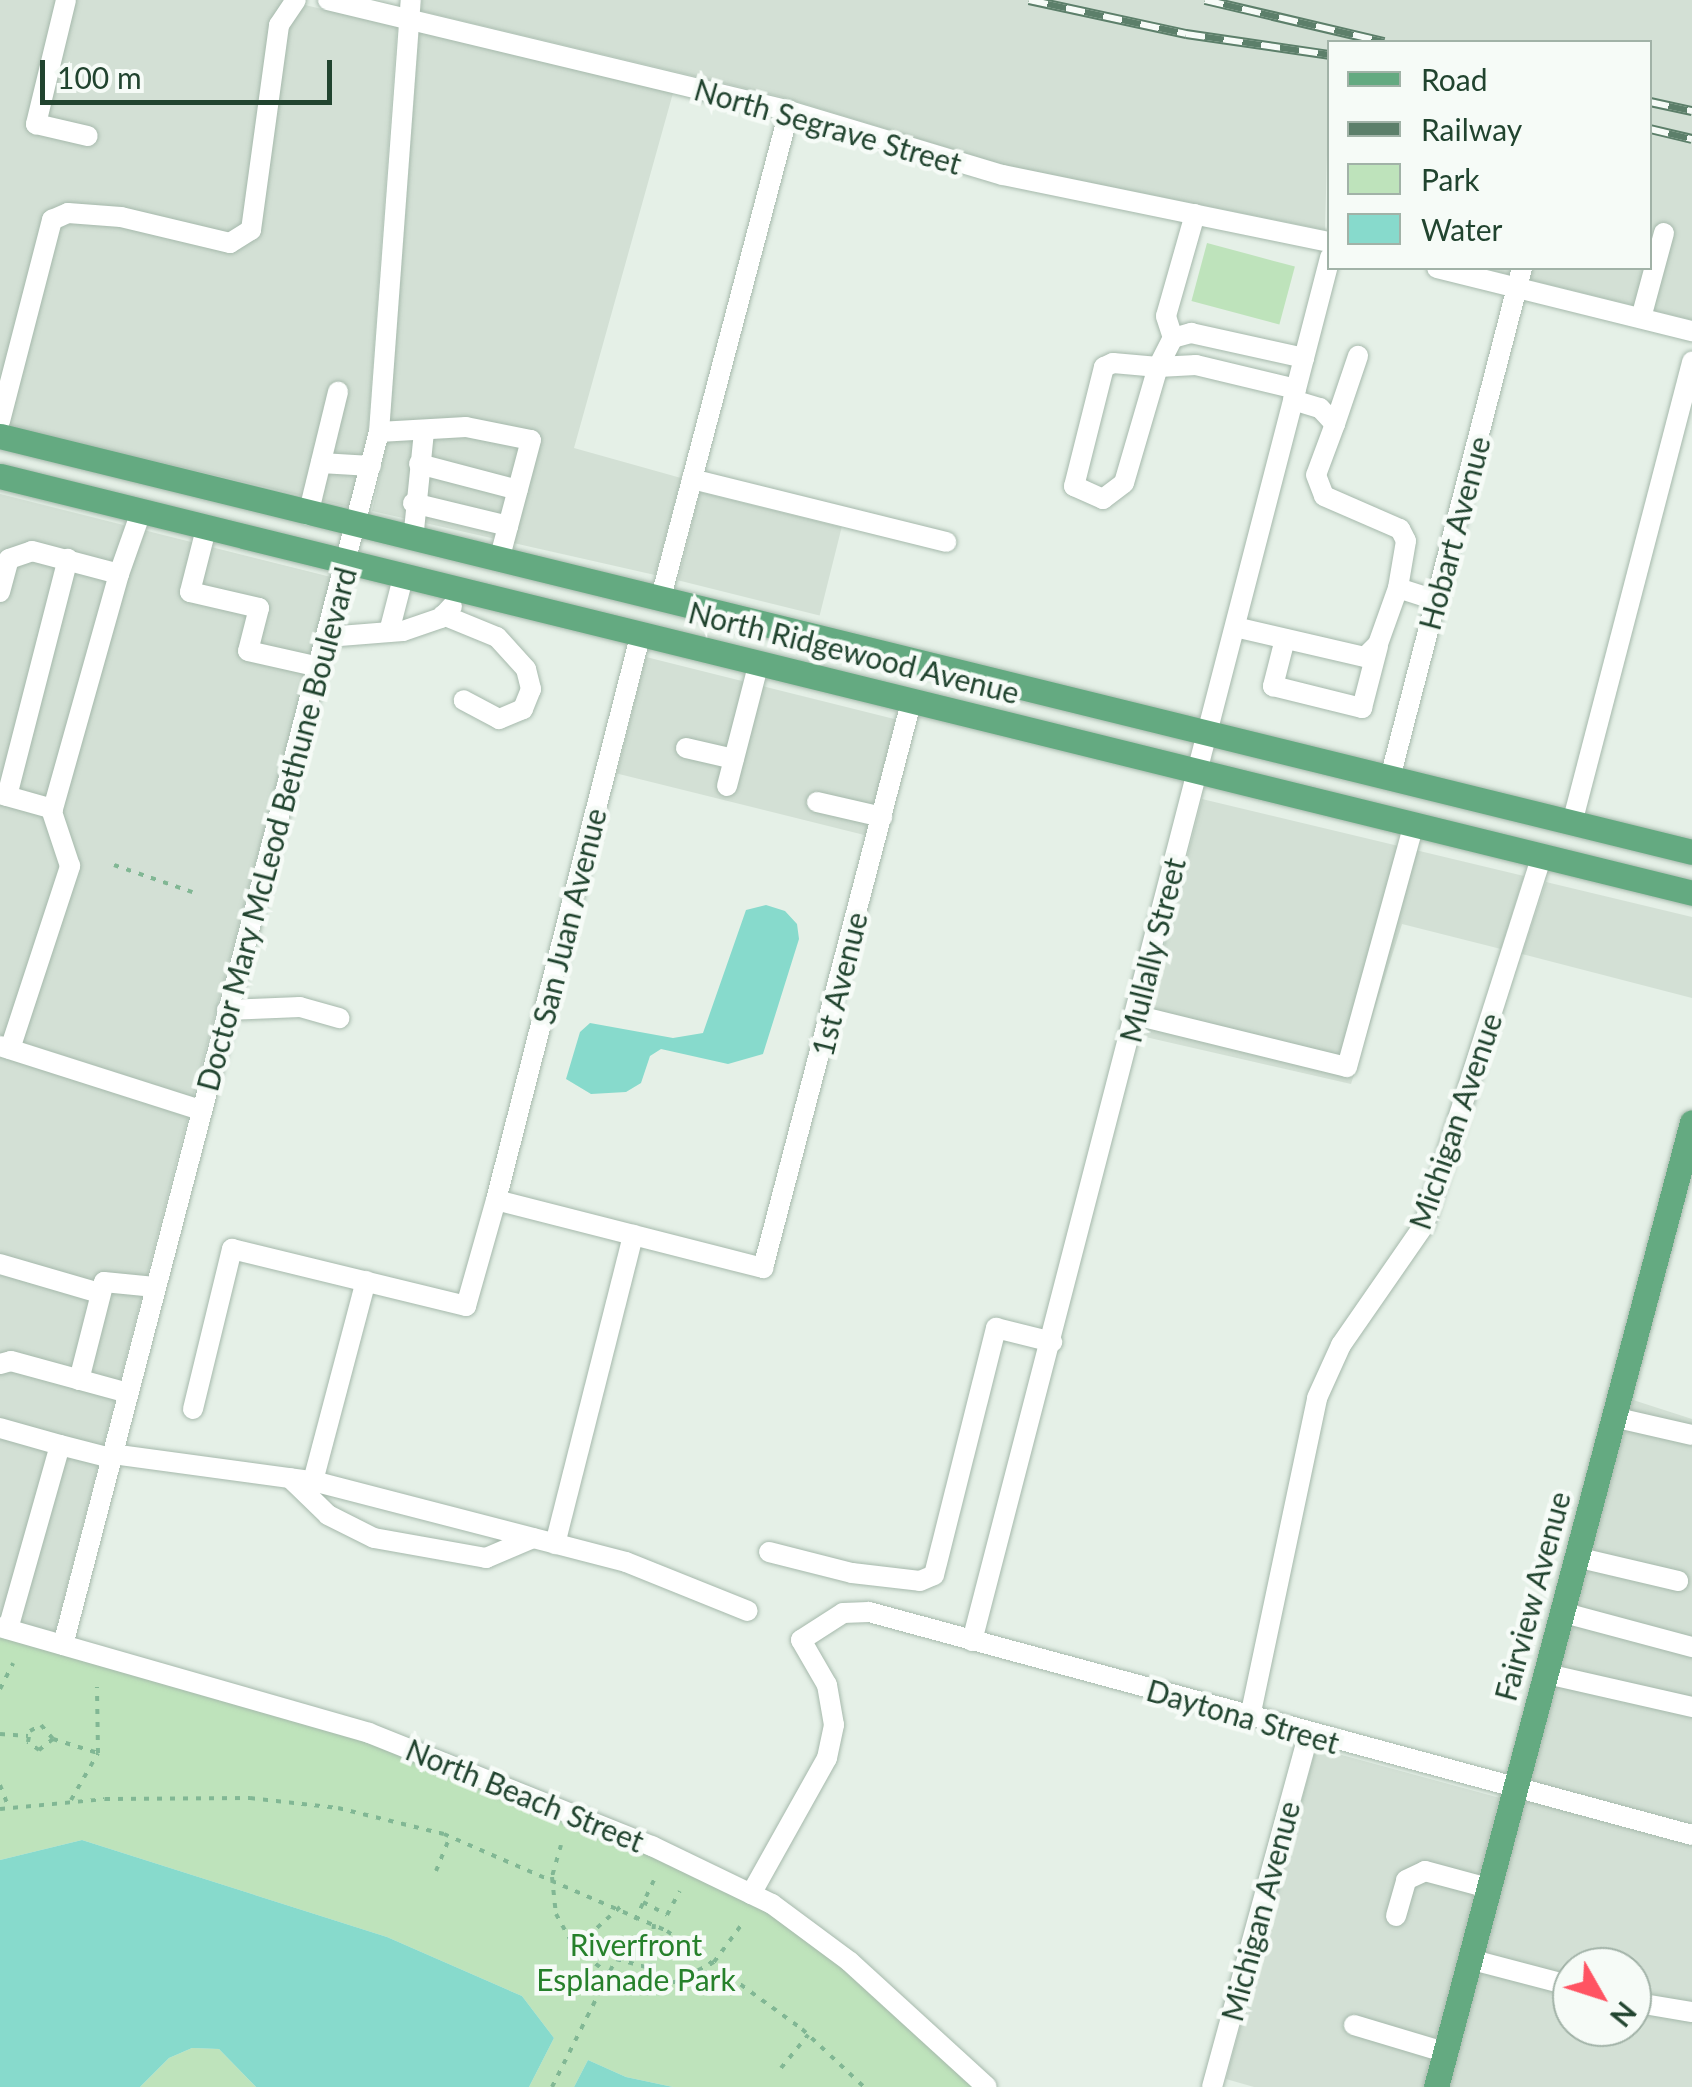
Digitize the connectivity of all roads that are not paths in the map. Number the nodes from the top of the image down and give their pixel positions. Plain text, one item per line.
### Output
1 (66, 0) edge
2 (296, 0) edge
3 (328, 0) edge
4 (410, 10) edge
5 (789, 111) junction
6 (88, 136) dead end
7 (1195, 214) junction
8 (1664, 232) dead end
9 (1327, 241) edge
10 (1327, 270) edge
11 (1455, 270) edge
12 (1520, 277) edge
13 (1640, 318) junction
14 (1692, 331) edge
15 (1173, 338) junction
16 (1358, 356) dead end
17 (1304, 358) junction
18 (1692, 361) edge
19 (1158, 368) junction
20 (338, 392) dead end
21 (1294, 394) junction
22 (0, 421) edge
23 (1335, 424) junction
24 (378, 432) junction
25 (424, 432) junction
26 (0, 436) edge
27 (320, 463) junction
28 (419, 464) junction
29 (371, 466) junction
30 (0, 476) edge
31 (692, 480) junction
32 (518, 490) junction
33 (413, 503) junction
34 (141, 512) junction
35 (308, 515) junction
36 (508, 526) junction
37 (357, 527) junction
38 (206, 528) junction
39 (413, 540) junction
40 (946, 542) dead end
41 (68, 560) junction
42 (499, 560) junction
43 (346, 565) junction
44 (119, 574) junction
45 (403, 578) junction
46 (1398, 588) junction
47 (0, 592) edge
48 (464, 592) junction
49 (661, 597) junction
50 (1436, 600) junction
51 (443, 615) junction
52 (1235, 627) junction
53 (389, 632) junction
54 (641, 632) junction
55 (326, 637) junction
56 (1285, 640) junction
57 (1378, 644) junction
58 (759, 662) junction
59 (318, 667) junction
60 (912, 699) junction
61 (464, 700) dead end
62 (1208, 733) junction
63 (686, 748) dead end
64 (734, 759) junction
65 (1198, 771) junction
66 (1390, 778) junction
67 (726, 786) dead end
68 (4, 795) edge
69 (816, 802) dead end
70 (51, 809) junction
71 (882, 817) junction
72 (1572, 823) junction
73 (1414, 824) junction
74 (1692, 852) edge
75 (1542, 856) junction
76 (1692, 892) edge
77 (227, 1010) junction
78 (1135, 1016) junction
79 (339, 1018) dead end
80 (5, 1047) edge
81 (201, 1110) junction
82 (1692, 1122) edge
83 (496, 1200) junction
84 (633, 1234) junction
85 (0, 1264) edge
86 (366, 1281) junction
87 (155, 1287) junction
88 (99, 1293) junction
89 (1052, 1342) junction
90 (1, 1362) edge
91 (79, 1380) junction
92 (128, 1393) junction
93 (193, 1408) dead end
94 (1614, 1417) junction
95 (0, 1428) edge
96 (1692, 1435) edge
97 (60, 1445) junction
98 (112, 1456) junction
99 (290, 1478) junction
100 (313, 1481) junction
101 (533, 1538) junction
102 (555, 1544) junction
103 (769, 1552) dead end
104 (1576, 1556) junction
105 (1678, 1581) dead end
106 (748, 1611) dead end
107 (1562, 1612) junction
108 (4, 1628) edge
109 (972, 1641) junction
110 (63, 1645) junction
111 (1692, 1647) edge
112 (1547, 1674) junction
113 (1692, 1708) edge
114 (1250, 1717) junction
115 (1308, 1735) junction
116 (1514, 1791) junction
117 (1692, 1835) edge
118 (1488, 1888) junction
119 (750, 1894) junction
120 (1396, 1916) dead end
121 (1470, 1959) junction
122 (1552, 1981) edge
123 (1652, 2005) edge
124 (1692, 2012) edge
125 (1354, 2025) dead end
126 (1444, 2052) junction
127 (988, 2087) edge
128 (1213, 2087) edge
129 (1436, 2087) edge

1 - 6 street
2 - 22 street
3 - 4 street, North Segrave Street
4 - 5 street, North Segrave Street
4 - 24 street, Doctor Mary McLeod Bethune Boulevard
5 - 7 street, North Segrave Street
5 - 31 street
7 - 9 street, North Segrave Street
7 - 15 street
8 - 13 street
10 - 17 street, Mullally Street
11 - 12 street
12 - 13 street
12 - 50 street, Hobart Avenue
13 - 14 street
15 - 17 street
15 - 19 street
16 - 23 street
17 - 21 street, Mullally Street
18 - 72 street
19 - 19 street
19 - 21 street
20 - 27 street
21 - 23 street
21 - 52 street, Mullally Street
23 - 46 street
24 - 25 street
24 - 29 street, Doctor Mary McLeod Bethune Boulevard
25 - 28 street
25 - 32 street
26 - 35 main road, North Ridgewood Avenue
27 - 29 street
27 - 35 street
28 - 32 street
28 - 33 street
29 - 37 street, Doctor Mary McLeod Bethune Boulevard
30 - 34 main road, North Ridgewood Avenue
31 - 40 street
31 - 49 street
32 - 36 street
33 - 36 street
33 - 39 street
34 - 38 main road, North Ridgewood Avenue
34 - 44 street
35 - 37 main road, North Ridgewood Avenue
36 - 42 street
37 - 39 main road, North Ridgewood Avenue
37 - 43 street, Doctor Mary McLeod Bethune Boulevard
38 - 43 main road, North Ridgewood Avenue
38 - 59 street
39 - 42 main road, North Ridgewood Avenue
41 - 44 street
41 - 47 street
41 - 68 street
42 - 49 main road, North Ridgewood Avenue
43 - 45 main road, North Ridgewood Avenue
43 - 55 street, Doctor Mary McLeod Bethune Boulevard
44 - 70 street
45 - 48 main road, North Ridgewood Avenue
45 - 53 street
46 - 50 street
46 - 57 street
48 - 51 street
48 - 54 main road, North Ridgewood Avenue
49 - 62 main road, North Ridgewood Avenue
50 - 66 street, Hobart Avenue
51 - 53 street
51 - 61 street
52 - 56 street
52 - 62 street, Mullally Street
53 - 55 street
54 - 58 main road, North Ridgewood Avenue
54 - 83 street, San Juan Avenue
55 - 59 street, Doctor Mary McLeod Bethune Boulevard
56 - 57 street
56 - 57 street
58 - 60 main road, North Ridgewood Avenue
58 - 64 street
59 - 77 street, Doctor Mary McLeod Bethune Boulevard
60 - 65 main road, North Ridgewood Avenue
60 - 71 street, 1st Avenue
62 - 65 street, Mullally Street
62 - 66 main road, North Ridgewood Avenue
63 - 64 street
64 - 67 street
65 - 73 main road, North Ridgewood Avenue
65 - 78 street, Mullally Street
66 - 72 main road, North Ridgewood Avenue
68 - 70 street
69 - 71 street
70 - 80 street
71 - 84 street, 1st Avenue
72 - 74 main road, North Ridgewood Avenue
73 - 75 main road, North Ridgewood Avenue
73 - 78 street
75 - 76 main road, North Ridgewood Avenue
75 - 114 street, Michigan Avenue
77 - 79 street
77 - 81 street, Doctor Mary McLeod Bethune Boulevard
78 - 89 street, Mullally Street
80 - 81 street
81 - 87 street, Doctor Mary McLeod Bethune Boulevard
82 - 94 main road, Fairview Avenue
83 - 84 street
83 - 86 street, San Juan Avenue
84 - 102 street
85 - 88 street
86 - 93 street
86 - 100 street
87 - 88 street
87 - 92 street, Doctor Mary McLeod Bethune Boulevard
88 - 91 street
89 - 103 street
89 - 109 street, Mullally Street
90 - 91 street
91 - 92 street
92 - 98 street, Doctor Mary McLeod Bethune Boulevard
94 - 96 street
94 - 104 main road, Fairview Avenue
95 - 97 street
97 - 98 street
97 - 108 street
98 - 99 street
98 - 110 street, Doctor Mary McLeod Bethune Boulevard
99 - 100 street
99 - 101 street
100 - 101 street
101 - 102 street
102 - 106 street
104 - 105 street
104 - 107 main road, Fairview Avenue
107 - 111 street
107 - 112 main road, Fairview Avenue
108 - 110 street, North Beach Street
109 - 114 street, Daytona Street
109 - 119 street, Daytona Street
110 - 119 street, North Beach Street
112 - 113 street
112 - 116 main road, Fairview Avenue
114 - 115 street, Daytona Street
115 - 116 street, Daytona Street
115 - 128 street, Michigan Avenue
116 - 117 street, Daytona Street
116 - 118 main road, Fairview Avenue
118 - 120 street
118 - 121 main road, Fairview Avenue
119 - 127 street, North Beach Street
121 - 122 street
121 - 126 main road, Fairview Avenue
123 - 124 street
125 - 126 street
126 - 129 main road, Fairview Avenue

